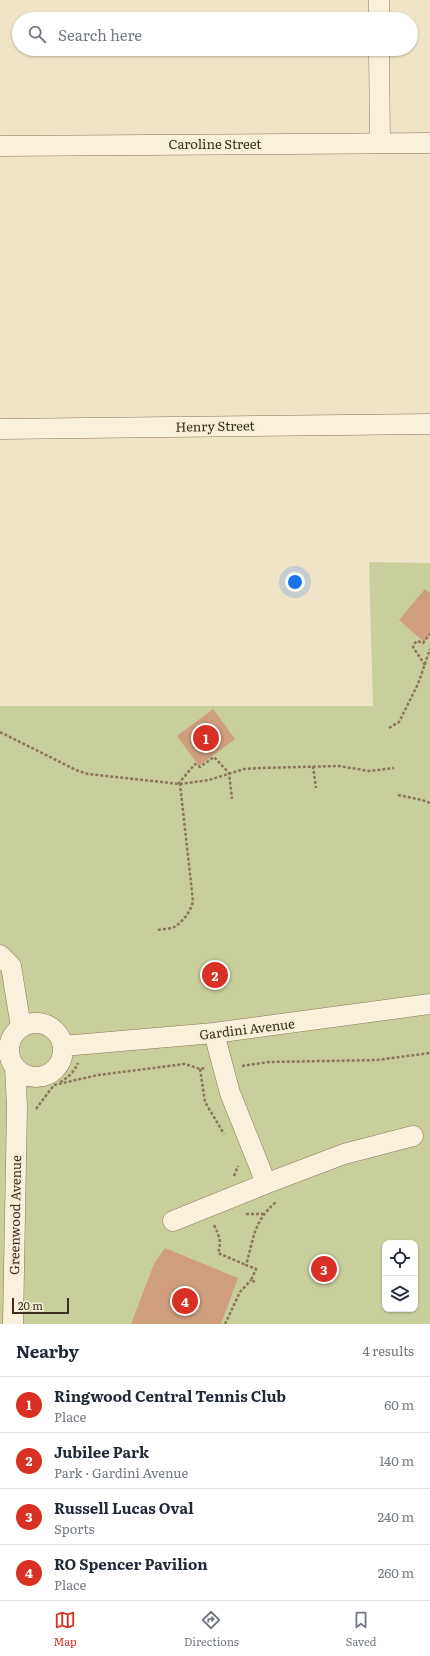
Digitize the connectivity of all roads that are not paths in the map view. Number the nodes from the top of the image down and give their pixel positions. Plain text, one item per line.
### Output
1 (379, 0) edge
2 (379, 12) edge
3 (379, 56) edge
4 (380, 143) junction
5 (430, 143) edge
6 (0, 146) edge
7 (430, 424) edge
8 (0, 429) edge
9 (0, 955) edge
10 (430, 1004) edge
11 (31, 1025) junction
12 (214, 1033) junction
13 (63, 1046) junction
14 (15, 1067) junction
15 (46, 1081) junction
16 (24, 1111) junction
17 (413, 1136) dead end
18 (265, 1184) junction
19 (173, 1221) dead end
20 (13, 1324) edge

1 - 2 street
3 - 4 street
4 - 5 street, Caroline Street
4 - 6 street, Caroline Street
7 - 8 street, Henry Street
9 - 11 street
10 - 12 street, Gardini Avenue
11 - 13 street
11 - 14 street
12 - 13 street, Gardini Avenue
12 - 18 street
13 - 15 street
14 - 15 street
14 - 16 street, Greenwood Avenue
15 - 16 street
16 - 20 street, Greenwood Avenue
17 - 18 street
18 - 19 street

